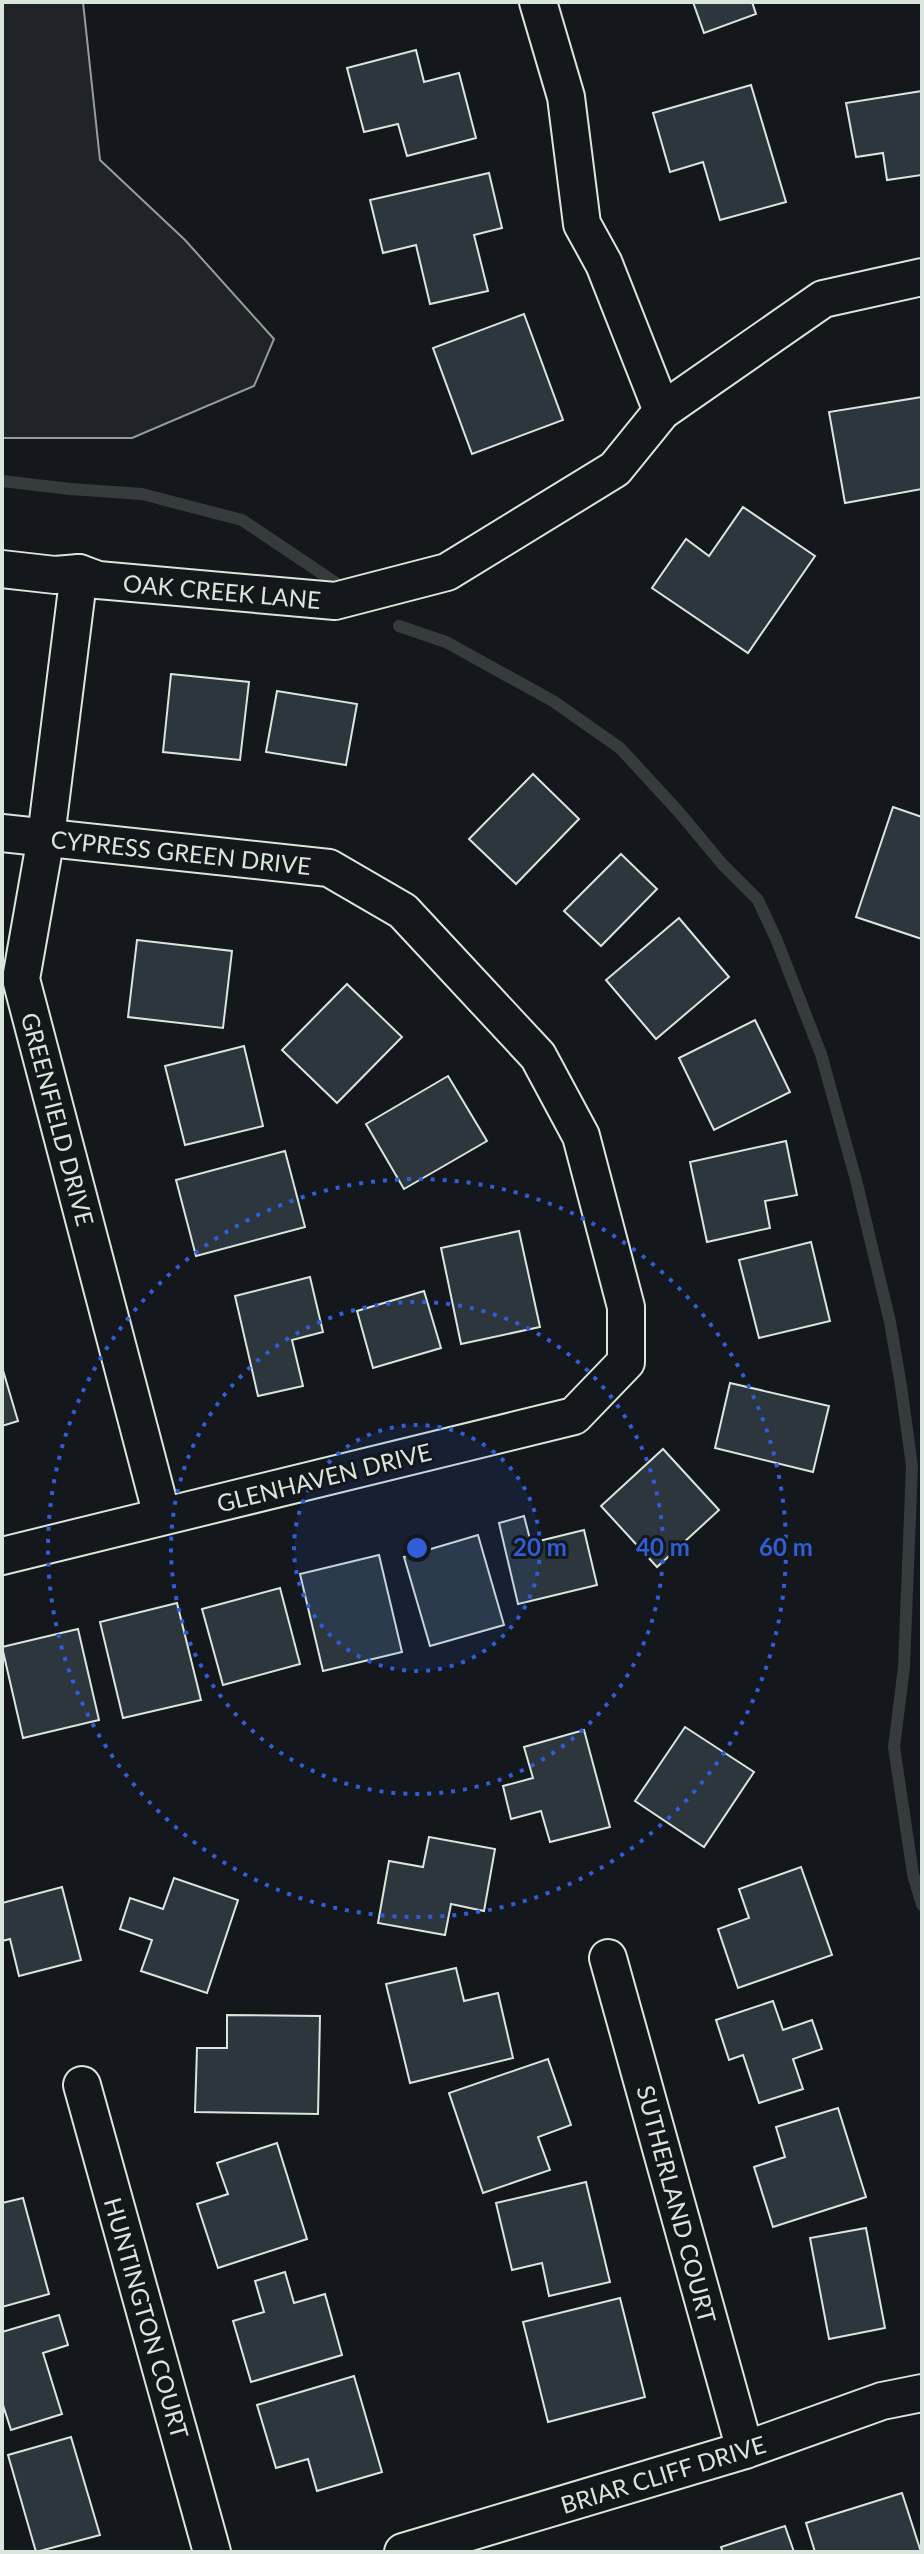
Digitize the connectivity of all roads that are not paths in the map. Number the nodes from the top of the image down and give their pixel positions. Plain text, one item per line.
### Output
1 (538, 2) edge
2 (922, 277) edge
3 (662, 411) junction
4 (2, 569) edge
5 (79, 573) junction
6 (2, 833) edge
7 (46, 837) junction
8 (626, 1362) joint
9 (162, 1516) junction
10 (2, 1556) edge
11 (608, 1958) dead end
12 (82, 2085) dead end
13 (922, 2393) edge
14 (745, 2450) junction
15 (212, 2552) edge
16 (403, 2552) edge

1 - 3 street
2 - 3 street, OAK CREEK LANE
3 - 5 street, OAK CREEK LANE
4 - 5 street, OAK CREEK LANE
5 - 7 street, GREENFIELD DRIVE
6 - 7 street, CYPRESS GREEN DRIVE
7 - 8 street, CYPRESS GREEN DRIVE
7 - 9 street, GREENFIELD DRIVE
8 - 9 street, GLENHAVEN DRIVE
9 - 10 street, GLENHAVEN DRIVE
11 - 14 street, SUTHERLAND COURT
12 - 15 street, HUNTINGTON COURT
13 - 14 street, BRIAR CLIFF DRIVE
14 - 16 street, BRIAR CLIFF DRIVE

